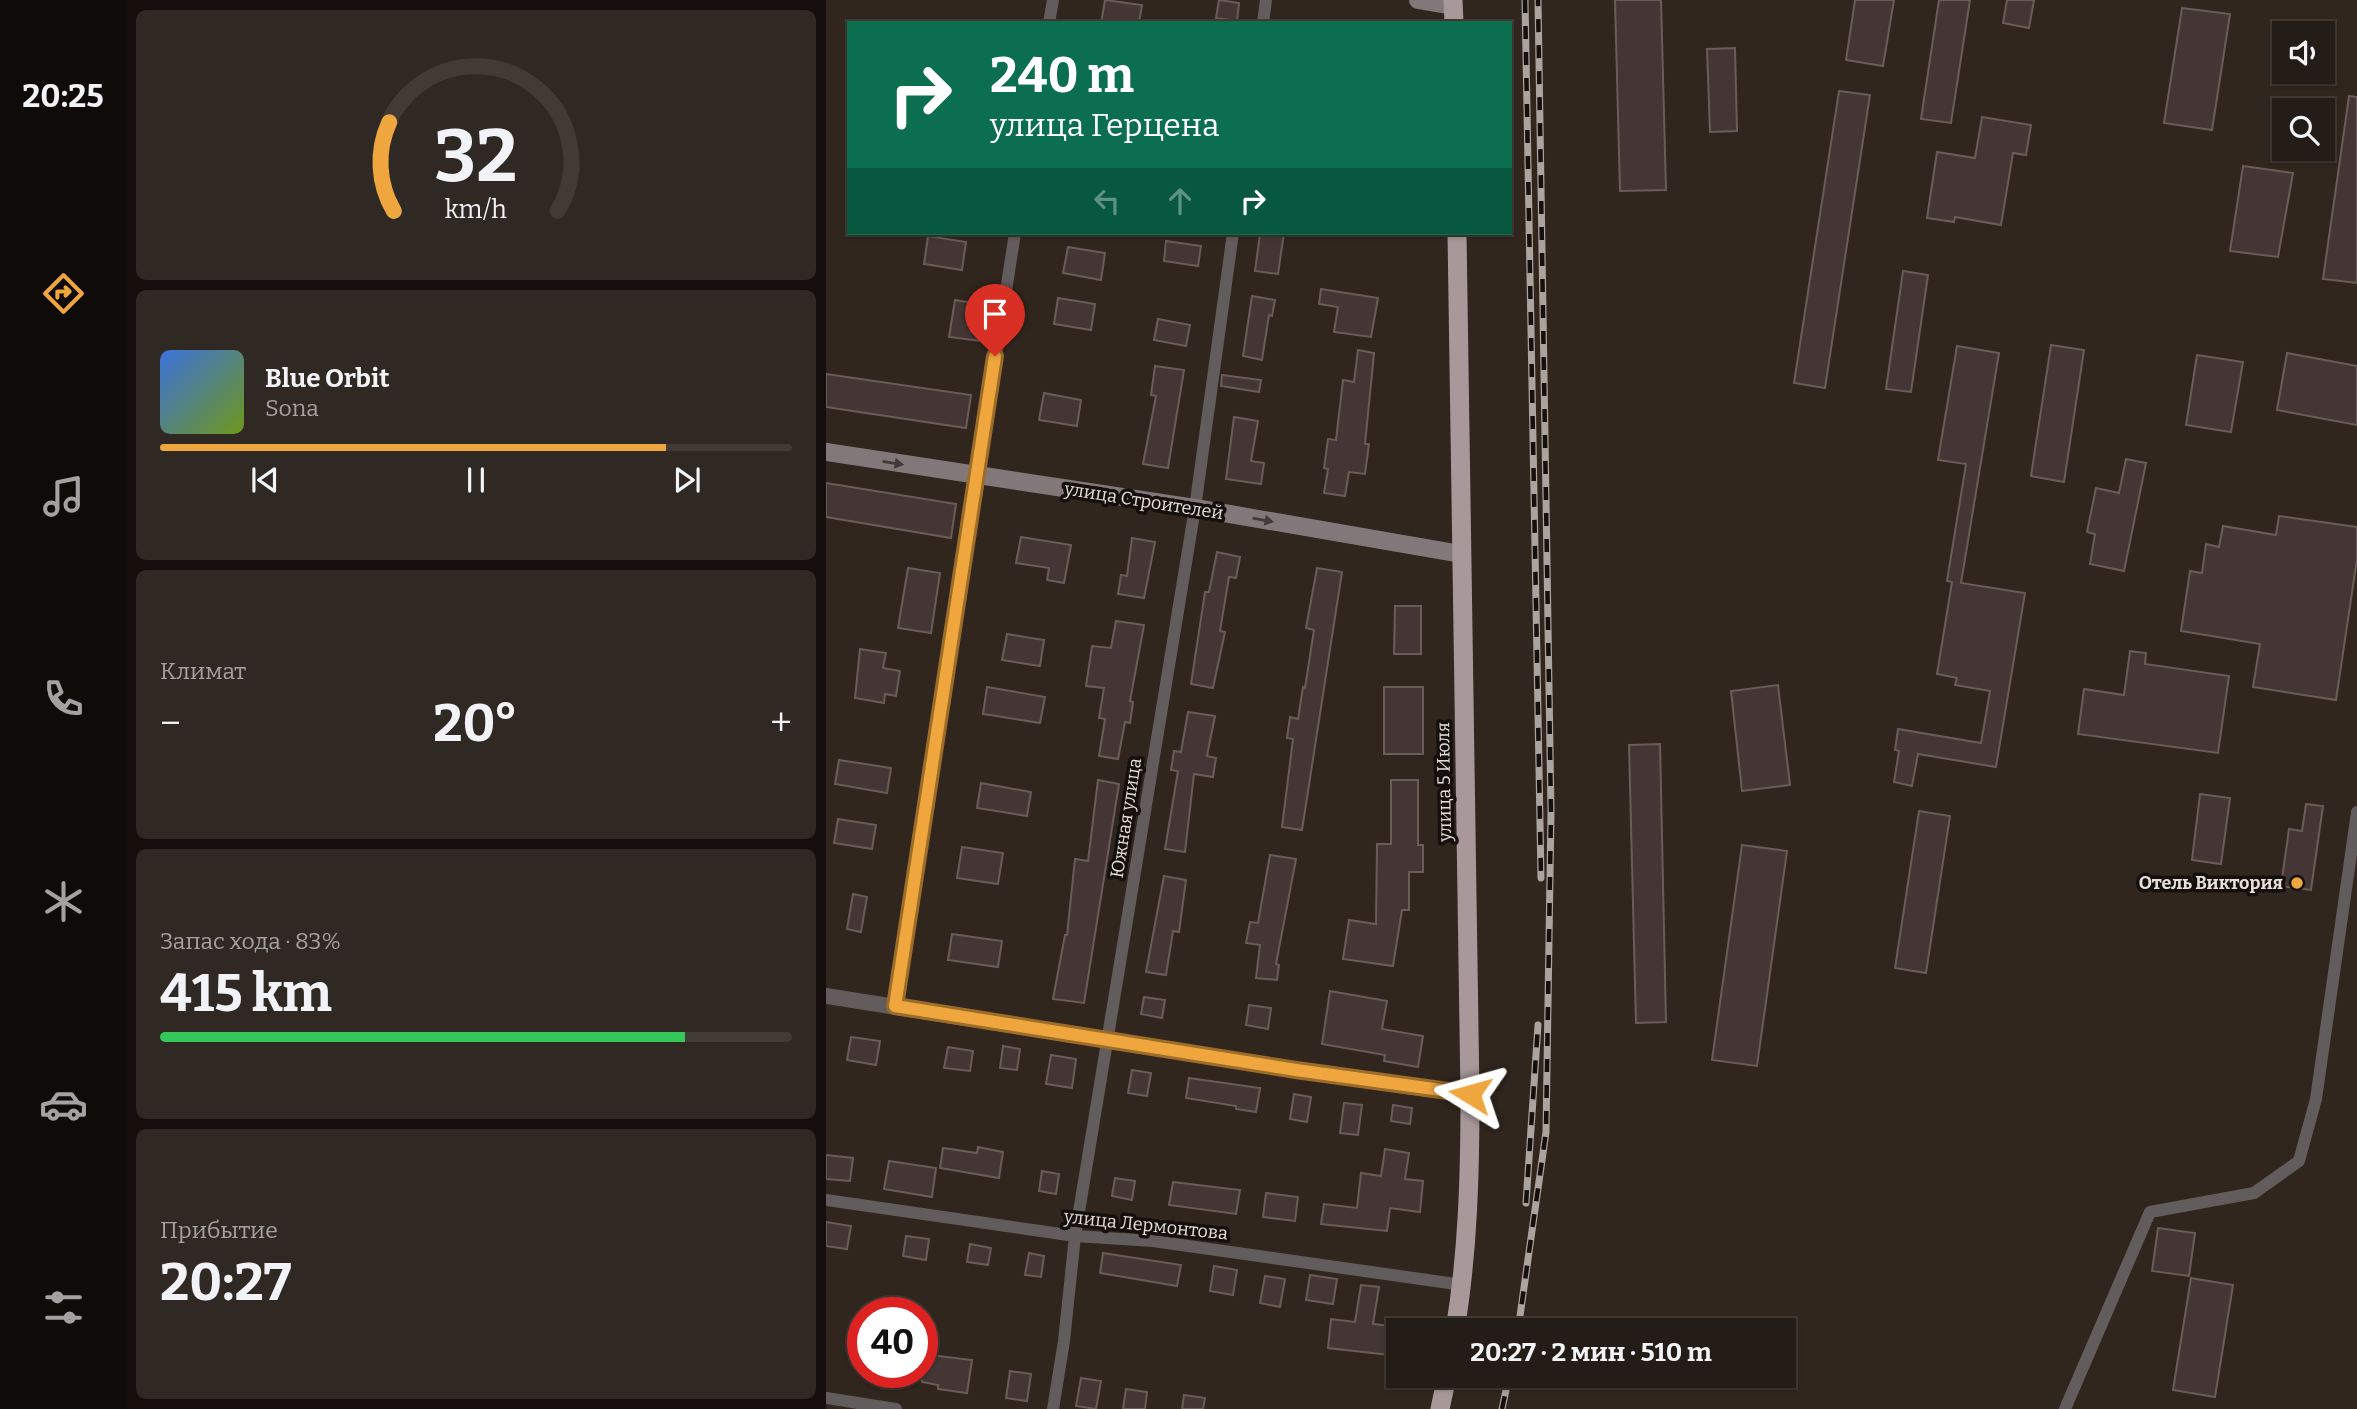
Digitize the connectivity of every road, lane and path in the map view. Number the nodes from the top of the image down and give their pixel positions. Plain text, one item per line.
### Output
1 (1053, 0) edge
2 (1266, 0) edge
3 (1418, 0) edge
4 (1453, 9) edge
5 (1049, 21) edge
6 (1263, 21) edge
7 (1015, 235) edge
8 (1233, 235) edge
9 (1457, 235) edge
10 (826, 452) edge
11 (976, 476) junction
12 (1195, 508) junction
13 (1461, 554) junction
14 (2357, 812) edge
15 (826, 996) edge
16 (895, 1006) junction
17 (1107, 1040) junction
18 (1470, 1094) junction
19 (826, 1200) edge
20 (1075, 1236) junction
21 (1463, 1285) junction
22 (1457, 1318) edge
23 (1444, 1388) edge
24 (826, 1398) edge
25 (896, 1409) edge
26 (1053, 1409) edge
27 (1440, 1409) edge
28 (2065, 1409) edge

1 - 5 street
2 - 6 street
3 - 4 main road
7 - 11 street
8 - 12 street, Южная улица
9 - 13 highway, улица 5 Июля
10 -> 11 main road, улица Строителей
11 - 12 main road, улица Строителей
11 - 16 street
12 -> 13 main road, улица Строителей
12 - 17 street, Южная улица
13 - 18 highway, улица 5 Июля
14 - 28 street
15 - 16 street
16 - 17 street
17 - 18 street
17 - 20 street, Южная улица
18 - 21 highway, улица 5 Июля
19 - 20 street, улица Лермонтова
20 - 21 street, улица Лермонтова
20 - 26 street, Южная улица
21 - 22 highway, улица 5 Июля
23 - 27 highway
24 - 25 street

